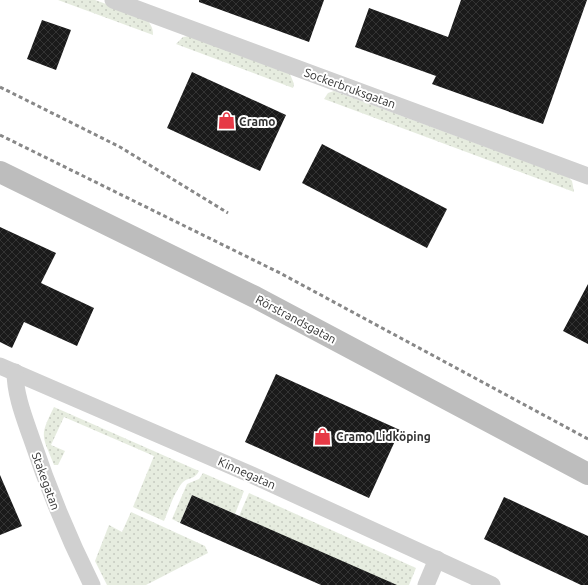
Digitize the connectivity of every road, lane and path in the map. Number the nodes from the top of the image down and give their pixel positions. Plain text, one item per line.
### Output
1 (113, 0) edge
2 (0, 172) edge
3 (588, 176) edge
4 (8, 369) edge
5 (588, 474) edge
6 (437, 559) junction
7 (92, 585) edge
8 (426, 585) edge
9 (492, 585) edge

1 - 3 street, Sockerbruksgatan
2 - 5 main road, Rörstrandsgatan
4 - 6 street, Kinnegatan
4 - 7 street, Stakegatan
6 - 8 street
6 - 9 street, Kinnegatan

